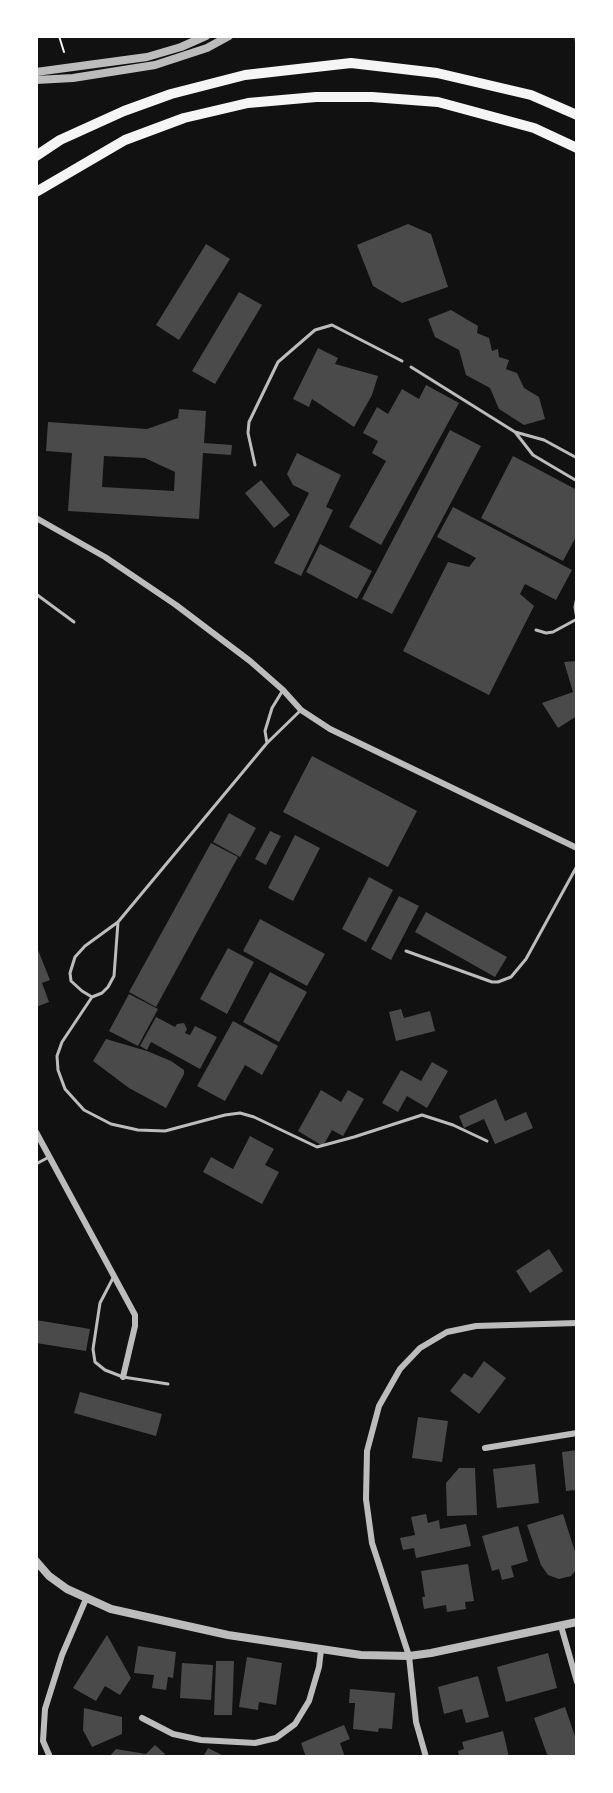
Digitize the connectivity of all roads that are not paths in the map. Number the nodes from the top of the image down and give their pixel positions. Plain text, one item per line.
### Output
1 (206, 36) edge
2 (229, 36) edge
3 (36, 72) edge
4 (36, 80) edge
5 (577, 115) edge
6 (577, 148) edge
7 (36, 156) edge
8 (36, 192) edge
9 (402, 361) dead end
10 (411, 366) dead end
11 (515, 432) junction
12 (577, 458) edge
13 (255, 465) dead end
14 (577, 482) edge
15 (36, 518) edge
16 (36, 594) edge
17 (577, 597) edge
18 (577, 619) edge
19 (74, 622) dead end
20 (536, 630) dead end
21 (283, 690) junction
22 (301, 710) junction
23 (267, 743) junction
24 (577, 849) edge
25 (577, 866) edge
26 (118, 922) junction
27 (406, 951) dead end
28 (92, 997) junction
29 (36, 1132) edge
30 (487, 1142) dead end
31 (49, 1157) junction
32 (36, 1164) edge
33 (114, 1277) junction
34 (577, 1323) edge
35 (123, 1377) junction
36 (168, 1384) dead end
37 (577, 1433) edge
38 (485, 1448) dead end
39 (36, 1561) edge
40 (86, 1599) junction
41 (577, 1622) edge
42 (561, 1626) junction
43 (321, 1650) junction
44 (409, 1656) junction
45 (577, 1682) edge
46 (142, 1718) dead end
47 (40, 1741) edge
48 (50, 1757) edge
49 (426, 1757) edge

1 - 3 street
2 - 4 street
5 - 7 highway
6 - 8 highway
9 - 13 lane
10 - 11 lane
11 - 12 lane
11 - 14 lane
15 - 21 street
16 - 19 lane
17 - 18 lane
18 - 20 lane
21 - 22 street
21 - 23 lane
22 - 23 lane
22 - 24 street
23 - 26 lane
25 - 27 lane
26 - 28 lane
26 - 28 lane
28 - 30 lane
29 - 31 street
31 - 32 lane
31 - 33 street
33 - 35 street
33 - 35 lane
34 - 44 street
35 - 36 lane
37 - 38 street
39 - 40 street
40 - 43 street
40 - 47 street
41 - 42 street
42 - 44 street
42 - 45 street
43 - 44 street
43 - 46 street
44 - 49 street
47 - 48 street

